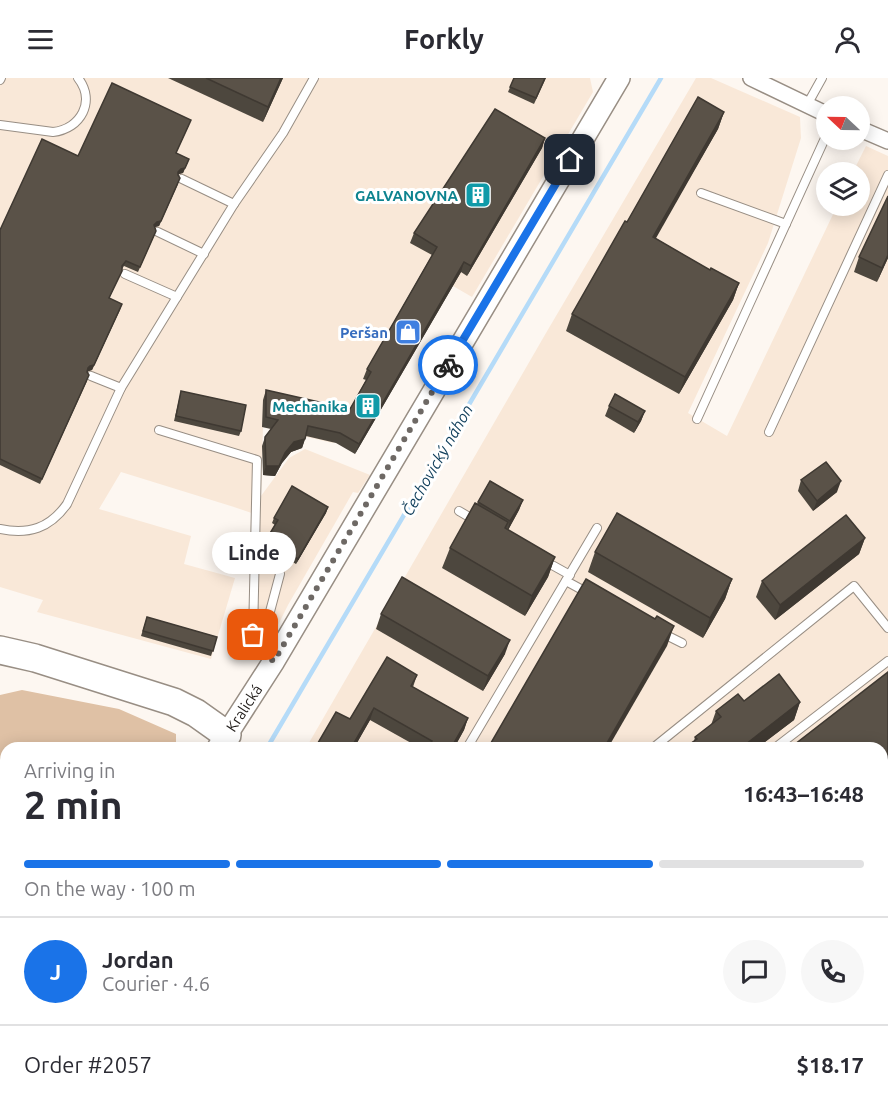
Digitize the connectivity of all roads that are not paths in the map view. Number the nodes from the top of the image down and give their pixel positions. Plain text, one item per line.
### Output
1 (78, 78) edge
2 (314, 78) edge
3 (619, 78) edge
4 (751, 78) edge
5 (822, 78) edge
6 (807, 105) junction
7 (816, 109) edge
8 (0, 125) edge
9 (870, 133) edge
10 (888, 141) edge
11 (820, 150) edge
12 (888, 175) edge
13 (182, 179) edge
14 (701, 194) dead end
15 (234, 204) junction
16 (786, 224) junction
17 (158, 232) edge
18 (204, 254) junction
19 (125, 274) edge
20 (177, 297) junction
21 (91, 376) edge
22 (121, 388) junction
23 (698, 419) dead end
24 (159, 430) dead end
25 (769, 432) dead end
26 (459, 511) dead end
27 (479, 522) edge
28 (597, 528) dead end
29 (0, 529) edge
30 (540, 557) edge
31 (280, 574) dead end
32 (568, 578) junction
33 (598, 598) edge
34 (650, 626) edge
35 (888, 628) edge
36 (682, 643) dead end
37 (0, 650) edge
38 (269, 658) junction
39 (888, 661) edge
40 (222, 742) edge
41 (471, 742) edge
42 (660, 742) edge
43 (783, 742) edge

1 - 8 lane
2 - 15 lane
3 - 38 main road, Kralická
4 - 6 street
5 - 6 lane
6 - 7 street
9 - 10 street
11 - 16 lane
12 - 25 lane
13 - 15 lane
14 - 16 lane
15 - 18 lane
16 - 23 lane
17 - 18 lane
18 - 20 lane
19 - 20 lane
20 - 22 lane
21 - 22 lane
22 - 29 lane
24 - 38 lane
26 - 27 lane
28 - 32 lane
30 - 32 lane
31 - 38 lane
32 - 33 lane
32 - 41 lane
34 - 36 lane
35 - 42 lane
37 - 40 highway
38 - 40 main road, Kralická
39 - 43 lane

